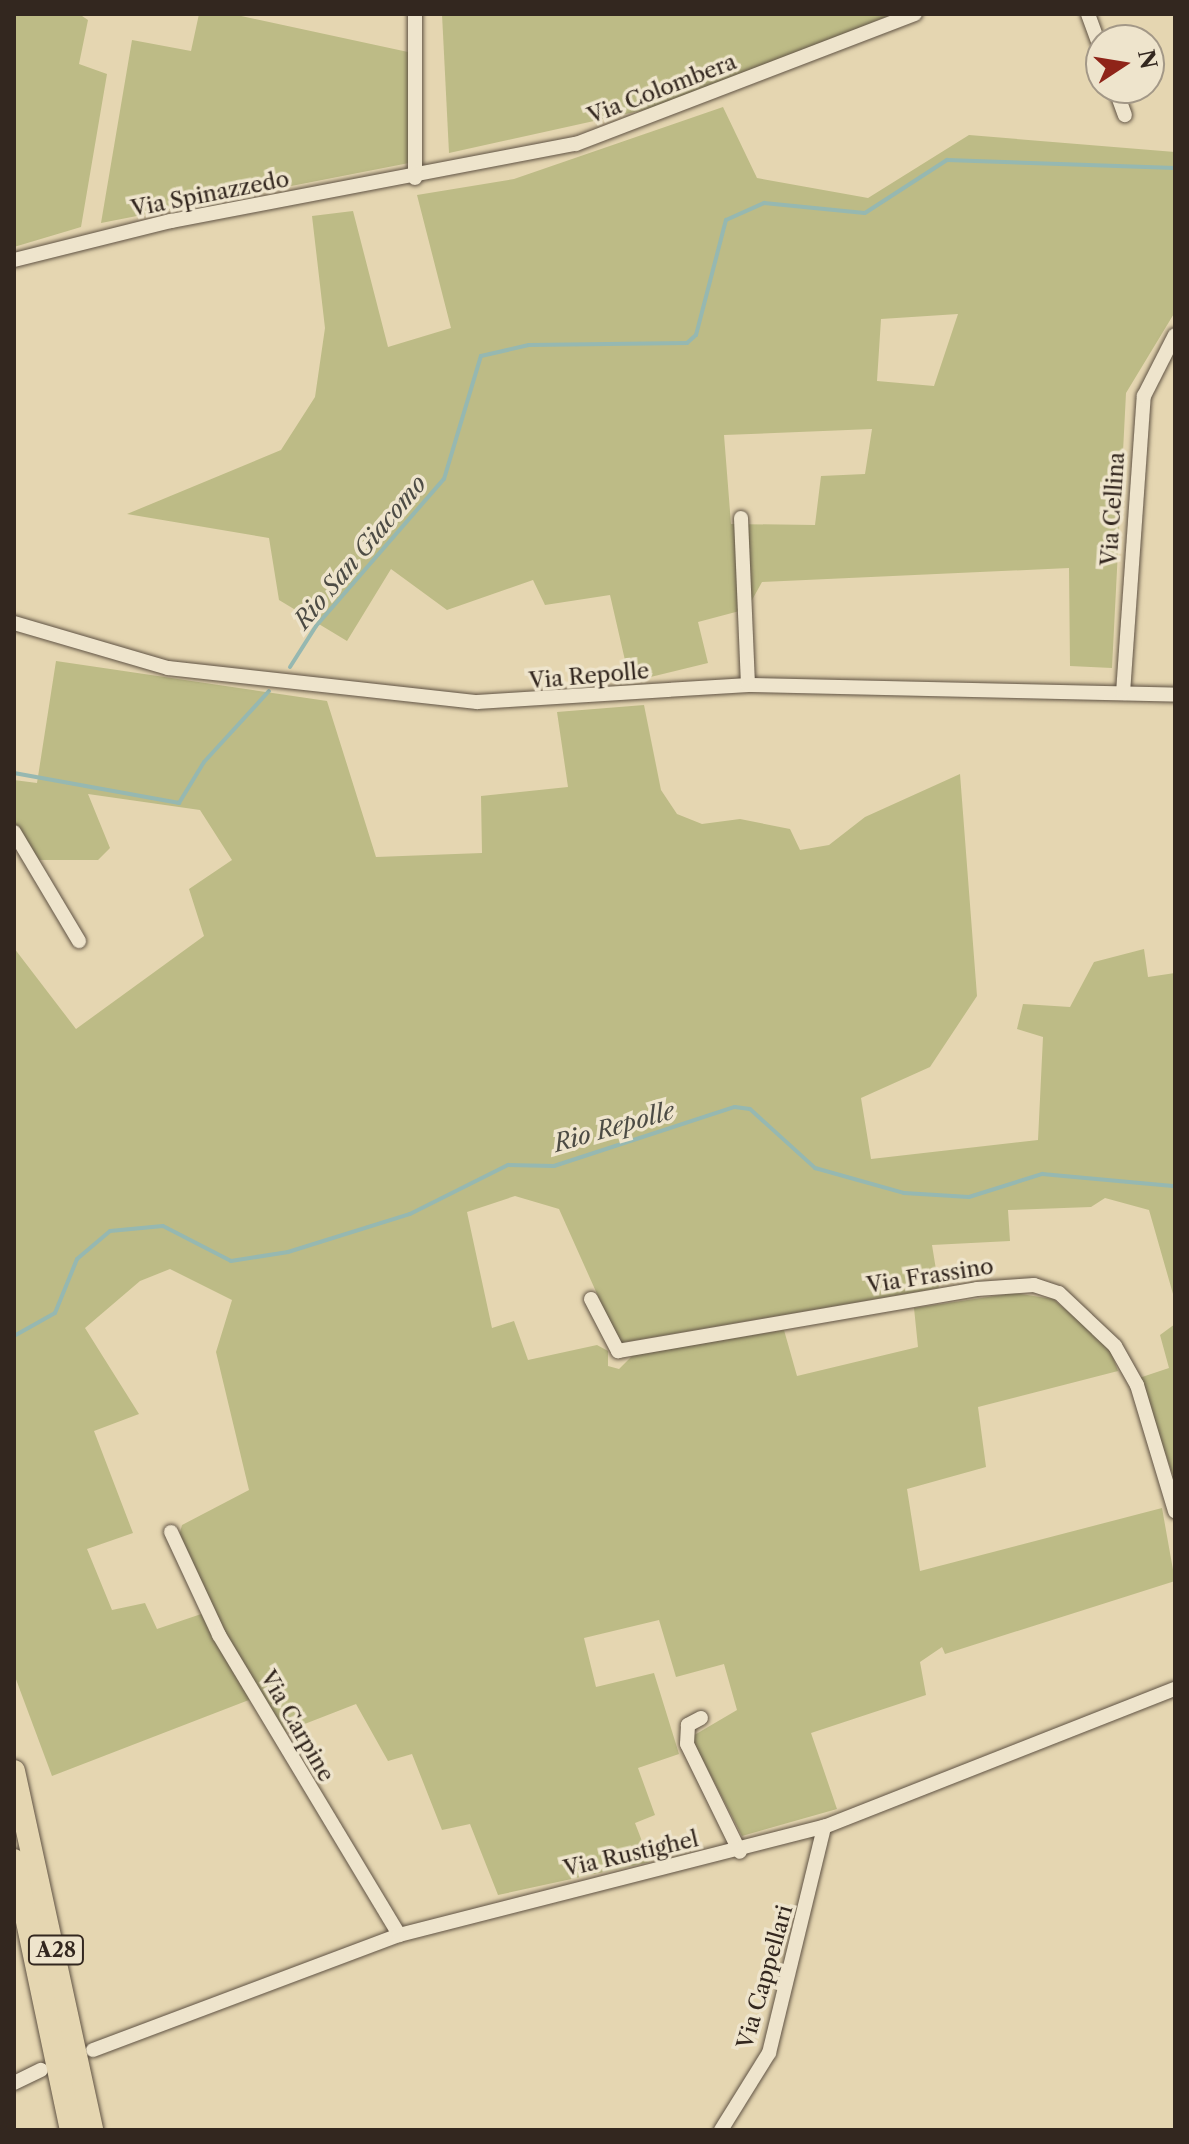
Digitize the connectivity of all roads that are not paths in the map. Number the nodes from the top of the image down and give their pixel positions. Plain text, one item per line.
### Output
1 (415, 14) edge
2 (915, 14) edge
3 (1121, 104) edge
4 (1125, 115) dead end
5 (415, 178) junction
6 (14, 260) edge
7 (1175, 335) edge
8 (741, 518) dead end
9 (14, 623) edge
10 (748, 685) junction
11 (1123, 693) junction
12 (1175, 695) edge
13 (14, 832) edge
14 (79, 941) dead end
15 (591, 1299) dead end
16 (1175, 1511) edge
17 (171, 1532) dead end
18 (1175, 1689) edge
19 (701, 1718) dead end
20 (14, 1771) edge
21 (824, 1827) junction
22 (740, 1852) junction
23 (14, 1860) edge
24 (399, 1935) junction
25 (93, 2050) dead end
26 (41, 2070) dead end
27 (14, 2083) edge
28 (71, 2130) edge
29 (92, 2130) edge
30 (721, 2130) edge

1 - 5 street
2 - 5 street, Via Colombera
3 - 4 street
5 - 6 street, Via Spinazzedo
7 - 11 street, Via Cellina
8 - 10 street
9 - 10 street, Via Repolle
10 - 11 street, Via Repolle
11 - 12 street, Via Repolle
13 - 14 street
15 - 16 street, Via Frassino
17 - 24 street, Via Carpine
18 - 21 street, Via Rustighel
19 - 22 street
20 - 29 highway, A28
21 - 22 street, Via Rustighel
21 - 30 street, Via Cappellari
22 - 24 street, Via Rustighel
23 - 28 highway, A28
24 - 25 street, Via Rustighel
26 - 27 street

